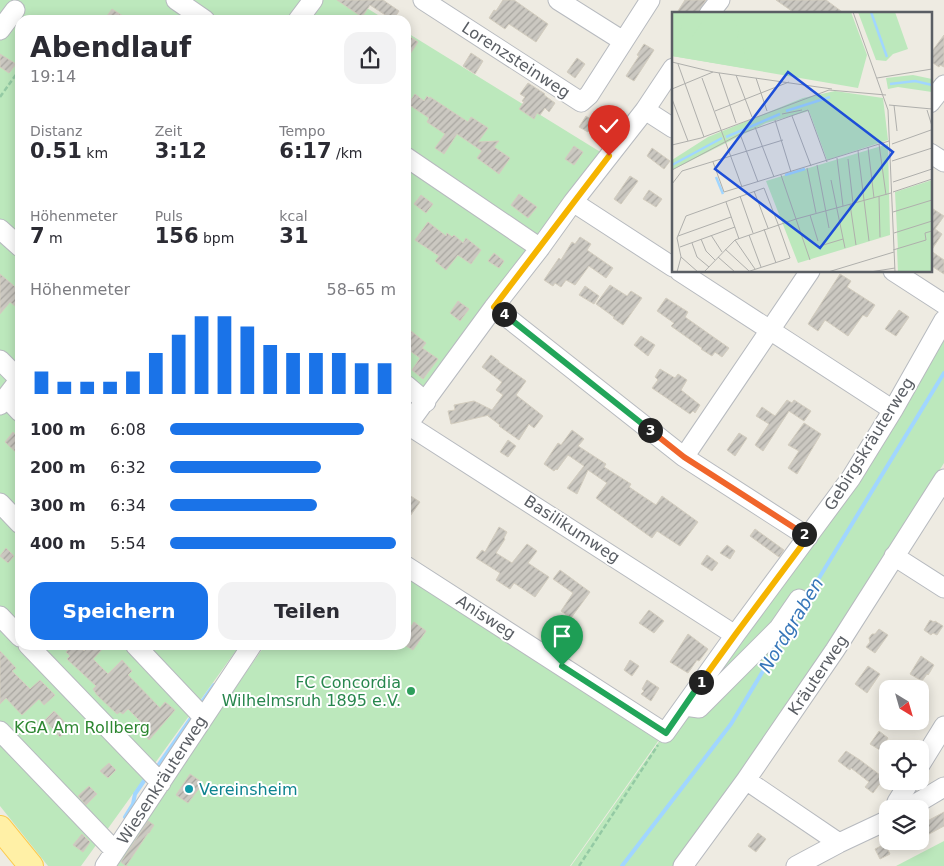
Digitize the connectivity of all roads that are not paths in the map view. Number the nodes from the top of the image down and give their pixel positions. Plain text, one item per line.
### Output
1 (176, 0) edge
2 (313, 0) edge
3 (423, 0) edge
4 (558, 0) edge
5 (650, 0) edge
6 (15, 10) dead end
7 (198, 15) edge
8 (302, 15) edge
9 (0, 30) edge
10 (623, 41) junction
11 (672, 70) edge
12 (944, 86) edge
13 (932, 101) edge
14 (645, 110) junction
15 (672, 127) edge
16 (932, 154) edge
17 (411, 160) edge
18 (944, 162) edge
19 (573, 202) junction
20 (0, 229) edge
21 (15, 242) edge
22 (540, 248) junction
23 (672, 266) edge
24 (681, 272) edge
25 (809, 272) edge
26 (896, 272) edge
27 (944, 304) edge
28 (494, 307) junction
29 (944, 320) edge
30 (770, 330) junction
31 (0, 360) edge
32 (15, 374) edge
33 (15, 385) edge
34 (418, 395) edge
35 (3, 401) edge
36 (15, 409) edge
37 (893, 410) junction
38 (411, 415) edge
39 (411, 429) edge
40 (684, 457) junction
41 (944, 478) edge
42 (0, 503) edge
43 (15, 519) edge
44 (808, 537) junction
45 (894, 556) junction
46 (411, 569) edge
47 (944, 588) edge
48 (799, 599) dead end
49 (0, 616) edge
50 (15, 632) edge
51 (735, 635) junction
52 (33, 650) edge
53 (140, 650) edge
54 (249, 650) edge
55 (684, 706) junction
56 (203, 717) junction
57 (944, 726) edge
58 (0, 731) edge
59 (666, 733) joint
60 (929, 750) edge
61 (746, 780) junction
62 (161, 783) junction
63 (944, 787) edge
64 (922, 800) edge
65 (879, 824) edge
66 (0, 828) edge
67 (839, 843) junction
68 (0, 852) edge
69 (110, 858) edge
70 (12, 866) edge
71 (31, 866) edge
72 (683, 866) edge
73 (796, 866) edge

1 - 7 lane
2 - 8 lane
3 - 10 lane, Lorenzsteinweg
4 - 10 lane
5 - 10 lane, Lorenzsteinweg
6 - 9 lane
11 - 14 lane
12 - 13 lane
14 - 15 lane
14 - 19 lane
16 - 18 lane
17 - 22 lane
19 - 22 lane
19 - 23 lane
20 - 21 lane
22 - 28 lane
24 - 30 lane
25 - 30 lane
26 - 27 lane
28 - 34 lane
28 - 40 lane
29 - 37 lane, Gebirgskräuterweg
30 - 37 lane
30 - 40 lane
31 - 32 lane
33 - 35 lane
34 - 38 lane
35 - 36 lane
37 - 44 lane, Gebirgskräuterweg
39 - 51 lane, Basilikumweg
40 - 44 lane
41 - 45 lane, Kräuterweg
42 - 43 lane
44 - 51 lane, Gebirgskräuterweg
45 - 47 lane
45 - 61 lane, Kräuterweg
46 - 59 lane, Anisweg
48 - 55 lane
49 - 50 lane
51 - 55 lane, Gebirgskräuterweg
52 - 62 lane
53 - 56 lane
54 - 56 lane, Wiesenkräuterweg
55 - 59 lane, Gebirgskräuterweg
56 - 62 lane, Wiesenkräuterweg
57 - 60 lane
58 - 69 lane
61 - 67 lane
61 - 72 lane, Kräuterweg
62 - 69 lane, Wiesenkräuterweg
63 - 64 lane
65 - 67 lane
66 - 71 main road
67 - 73 lane
68 - 70 main road

